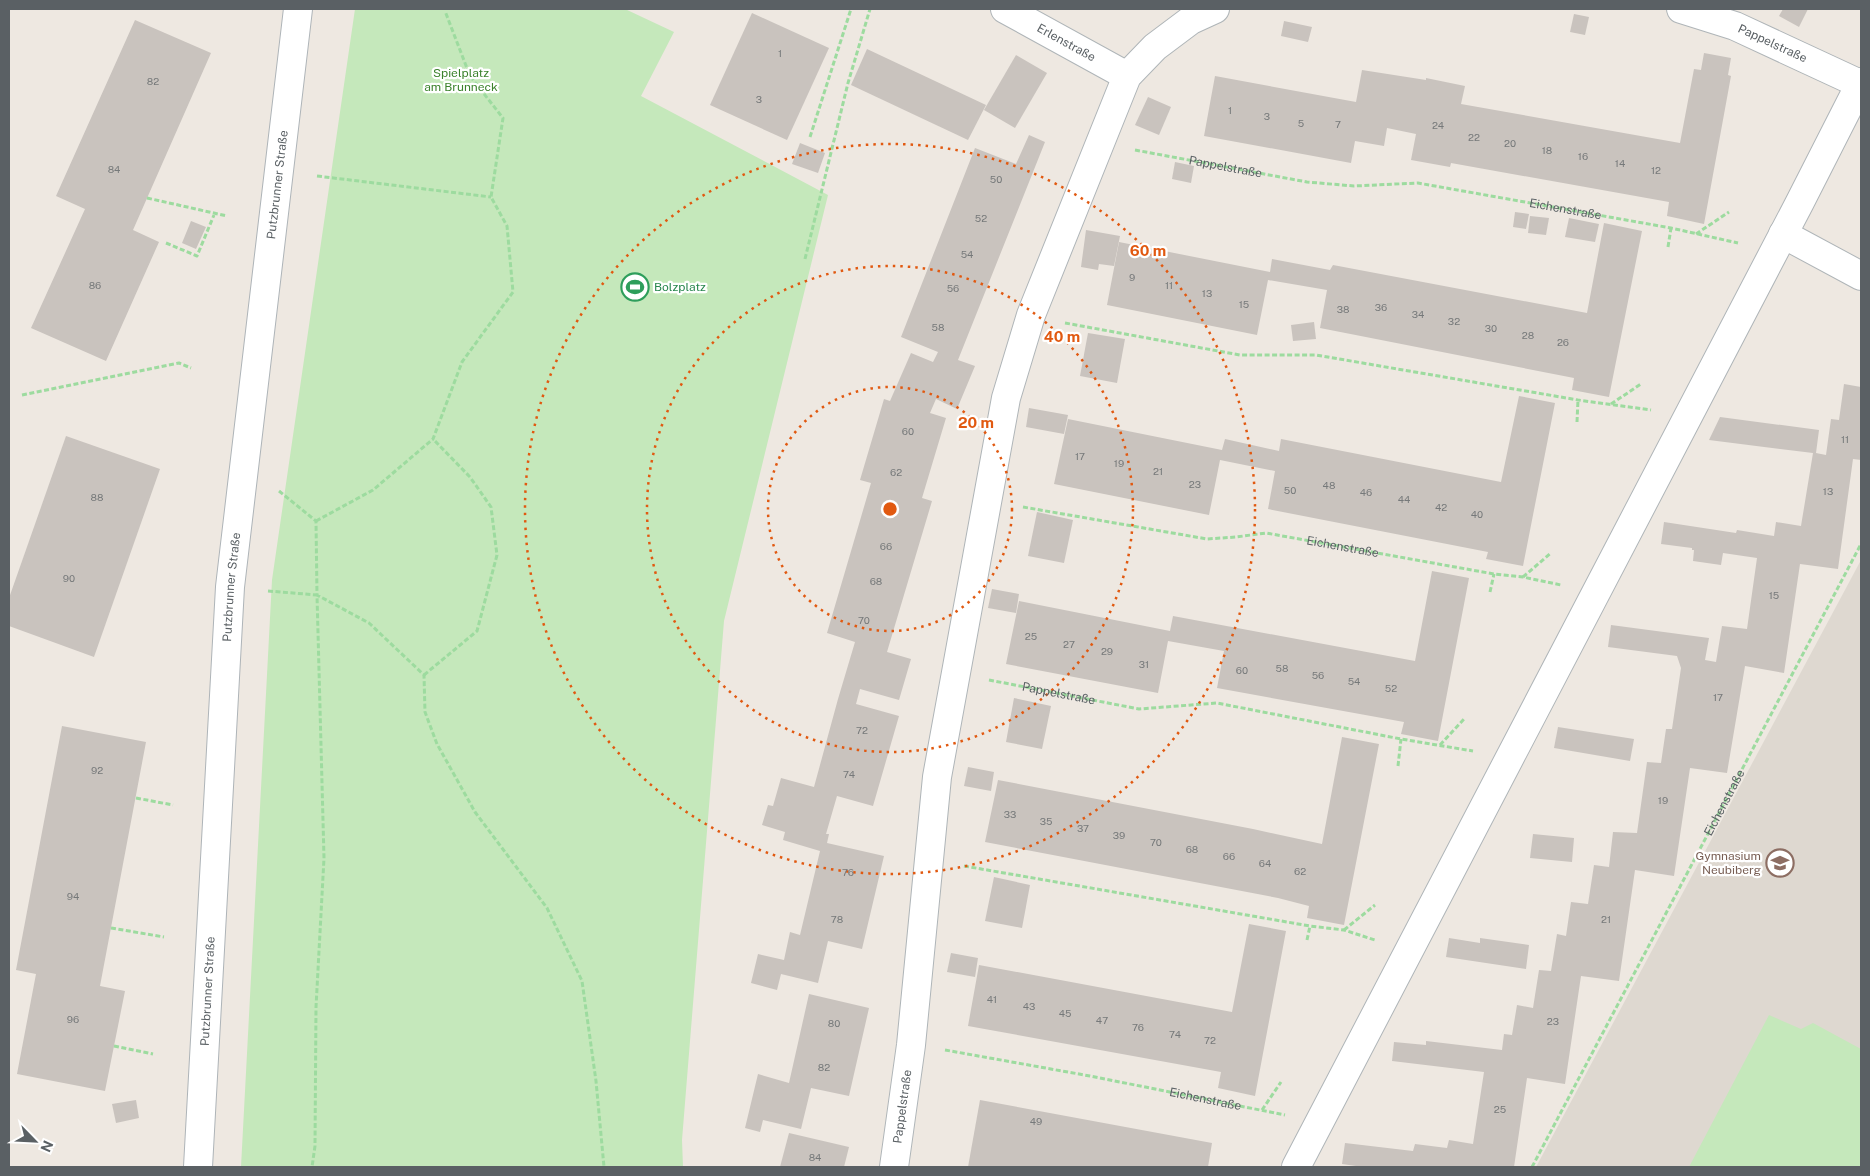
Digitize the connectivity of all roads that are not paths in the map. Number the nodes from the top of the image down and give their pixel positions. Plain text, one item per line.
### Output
1 (298, 9) edge
2 (1005, 9) edge
3 (1215, 9) edge
4 (1681, 9) edge
5 (1127, 76) junction
6 (1861, 83) edge
7 (1779, 242) junction
8 (1861, 276) edge
9 (198, 1167) edge
10 (894, 1167) edge
11 (1296, 1167) edge

1 - 9 street, Putzbrunner Straße
2 - 5 street, Erlenstraße
3 - 5 street, Pappelstraße
4 - 6 street, Pappelstraße
5 - 10 street, Pappelstraße
6 - 7 street
7 - 8 street
7 - 11 street

